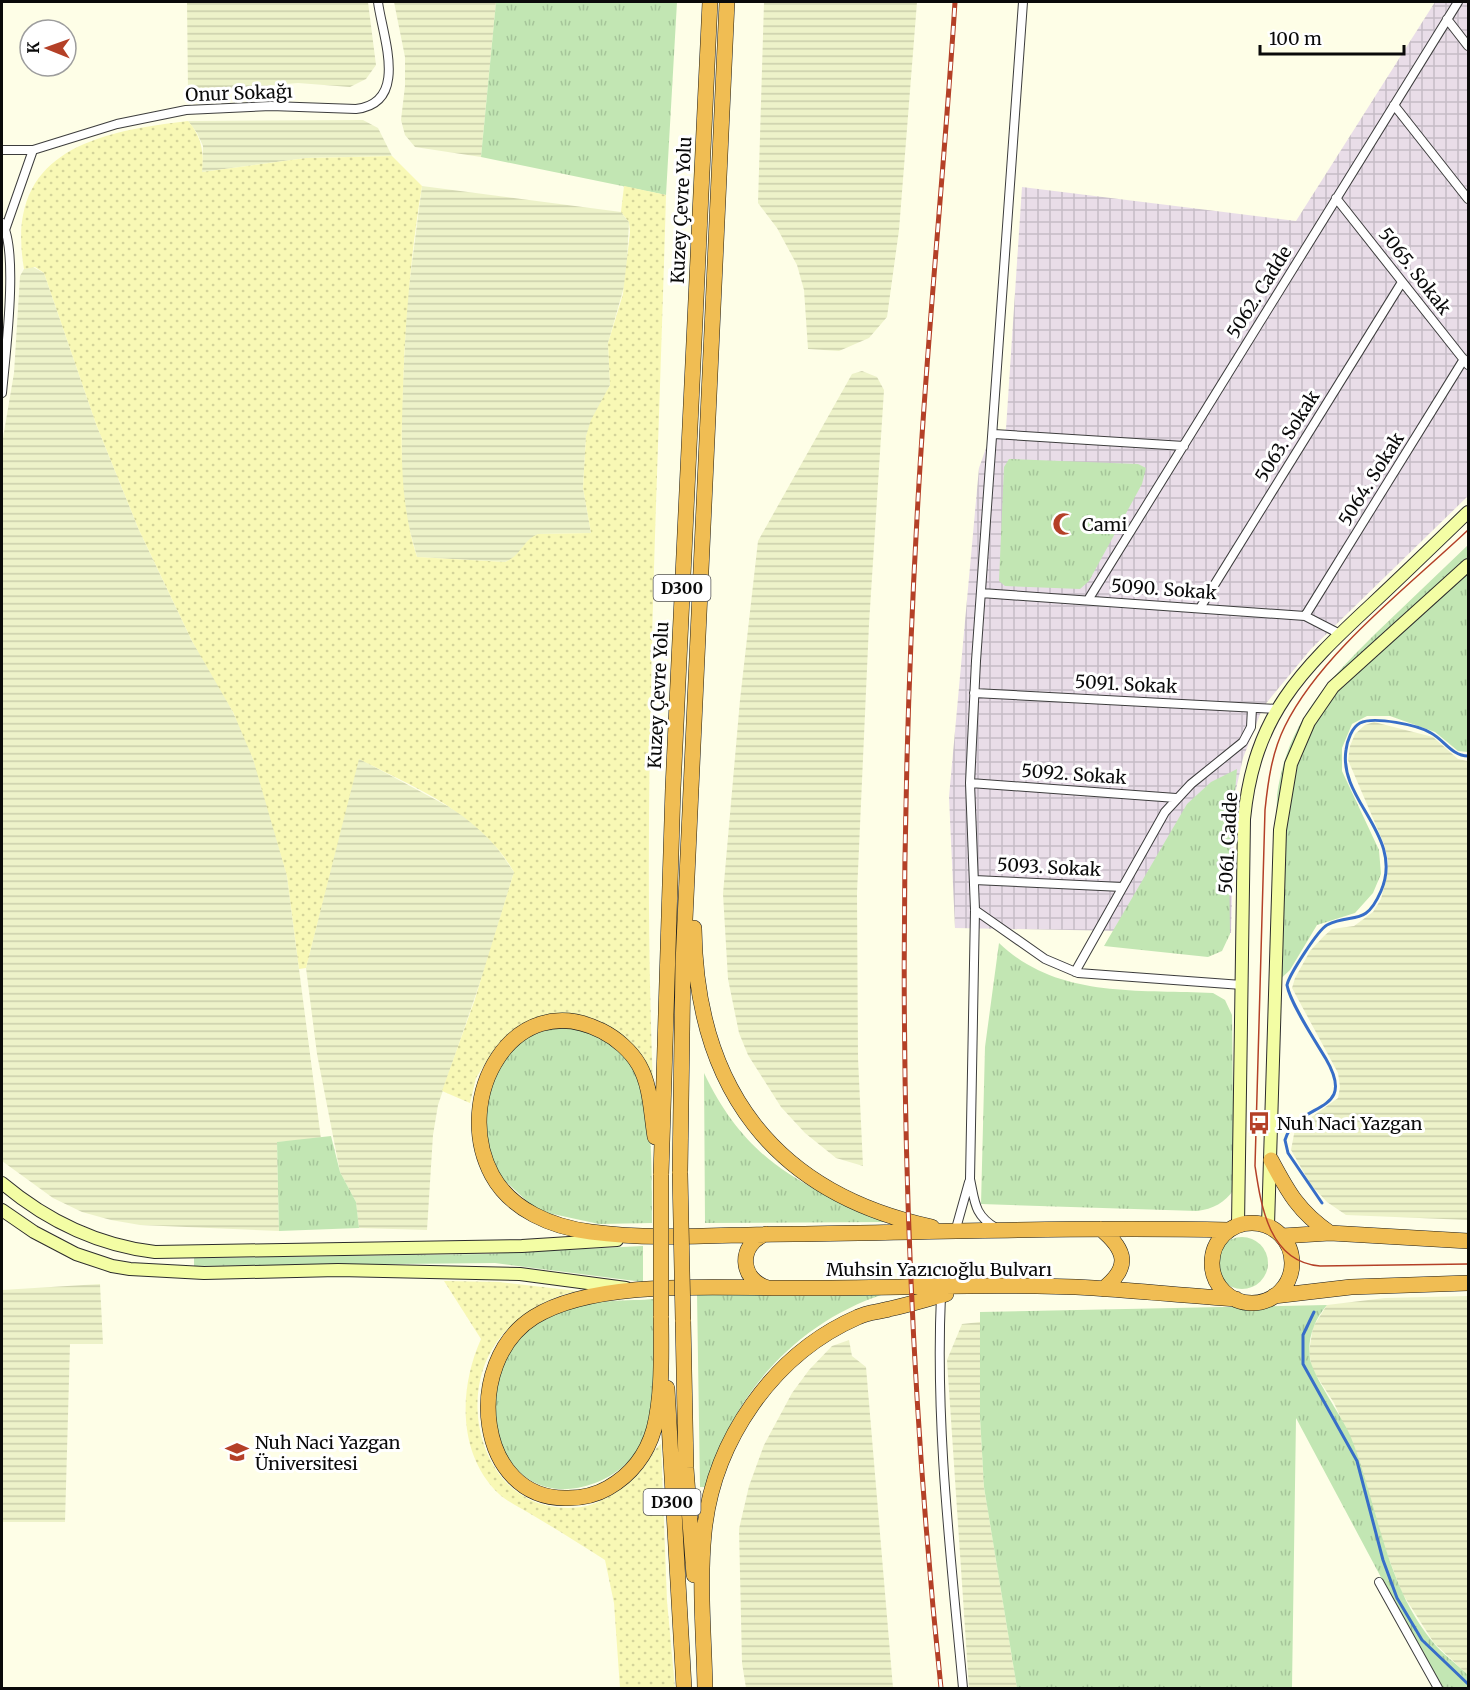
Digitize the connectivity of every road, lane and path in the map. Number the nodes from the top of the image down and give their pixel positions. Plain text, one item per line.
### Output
1 (378, 2) edge
2 (710, 2) edge
3 (727, 2) edge
4 (1023, 2) edge
5 (1458, 2) edge
6 (1447, 19) junction
7 (1468, 46) edge
8 (1394, 105) junction
9 (2, 150) edge
10 (33, 150) junction
11 (1336, 198) junction
12 (1468, 199) edge
13 (3, 226) edge
14 (1402, 282) junction
15 (1466, 362) edge
16 (2, 393) edge
17 (994, 434) junction
18 (1184, 446) junction
19 (1468, 512) edge
20 (1468, 565) edge
21 (981, 593) junction
22 (1088, 600) junction
23 (1200, 608) junction
24 (1305, 615) junction
25 (1340, 634) junction
26 (974, 693) junction
27 (1252, 708) junction
28 (1277, 709) junction
29 (970, 783) junction
30 (692, 788) junction
31 (1176, 798) junction
32 (974, 880) junction
33 (1122, 887) junction
34 (975, 910) junction
35 (1075, 972) junction
36 (1242, 985) junction
37 (1271, 1160) junction
38 (661, 1175) junction
39 (970, 1179) junction
40 (2, 1183) edge
41 (2, 1210) edge
42 (1268, 1225) junction
43 (1234, 1227) junction
44 (1101, 1229) junction
45 (1000, 1231) junction
46 (955, 1232) junction
47 (1330, 1233) junction
48 (766, 1234) junction
49 (1282, 1236) junction
50 (636, 1238) junction
51 (1468, 1241) edge
52 (1468, 1283) edge
53 (968, 1287) junction
54 (769, 1288) junction
55 (1103, 1289) junction
56 (642, 1290) junction
57 (941, 1295) junction
58 (1274, 1296) junction
59 (1236, 1299) junction
60 (661, 1316) junction
61 (1379, 1582) dead end
62 (684, 1689) edge
63 (704, 1689) edge
64 (963, 1689) edge
65 (1438, 1689) edge

1 - 10 street, Onur Sokağı
2 - 38 highway, Kuzey Çevre Yolu / D300
3 - 30 highway, Kuzey Çevre Yolu / D300
4 - 17 street
5 - 6 street, 5062. Cadde
6 - 7 street
6 - 8 street, 5062. Cadde
8 - 11 street, 5062. Cadde
8 - 12 street
9 - 10 street, Onur Sokağı
10 - 13 street
11 - 14 street, 5065. Sokak
11 - 18 street, 5062. Cadde
13 - 16 street
14 - 15 street, 5065. Sokak
14 - 23 street, 5063. Sokak
15 - 24 street, 5064. Sokak
17 - 18 street
17 - 21 street
18 - 22 street, 5062. Cadde
19 - 25 street, 5061. Cadde
20 - 37 street
21 - 22 street, 5090. Sokak
21 - 26 street
22 - 23 street, 5090. Sokak
23 - 24 street, 5090. Sokak
24 - 25 street, 5090. Sokak
25 - 28 street, 5061. Cadde
26 - 27 street, 5091. Sokak
26 - 29 street
27 - 28 street, 5091. Sokak
27 - 31 street
28 - 36 street, 5061. Cadde
29 - 31 street, 5092. Sokak
29 - 32 street
30 - 46 highway
30 - 63 highway, Kuzey Çevre Yolu / D300, bridge
31 - 33 street
32 - 33 street, 5093. Sokak
32 - 34 street
33 - 35 street
34 - 35 street
34 - 39 street
35 - 36 street
36 - 43 street, 5061. Cadde
37 - 42 street
37 - 47 highway
38 - 50 highway, Muhsin Yazıcıoğlu Bulvarı
38 - 60 highway, D300, bridge
39 - 45 street
39 - 46 street
40 - 50 street
41 - 56 street
42 - 43 highway
42 - 49 highway
43 - 44 highway, Muhsin Yazıcıoğlu Bulvarı
43 - 59 highway
44 - 45 highway, Muhsin Yazıcıoğlu Bulvarı
44 - 55 highway
45 - 46 highway, Muhsin Yazıcıoğlu Bulvarı
46 - 48 highway, Muhsin Yazıcıoğlu Bulvarı
47 - 49 highway
47 - 51 highway
48 - 50 highway, Muhsin Yazıcıoğlu Bulvarı
48 - 54 highway
49 - 58 highway
52 - 58 highway
53 - 54 highway, Muhsin Yazıcıoğlu Bulvarı
53 - 55 highway, Muhsin Yazıcıoğlu Bulvarı
53 - 57 highway
54 - 56 highway, Muhsin Yazıcıoğlu Bulvarı
55 - 59 highway, Muhsin Yazıcıoğlu Bulvarı
56 - 60 highway, Muhsin Yazıcıoğlu Bulvarı
57 - 63 highway
57 - 64 street
58 - 59 highway
60 - 62 highway, D300
61 - 65 street

